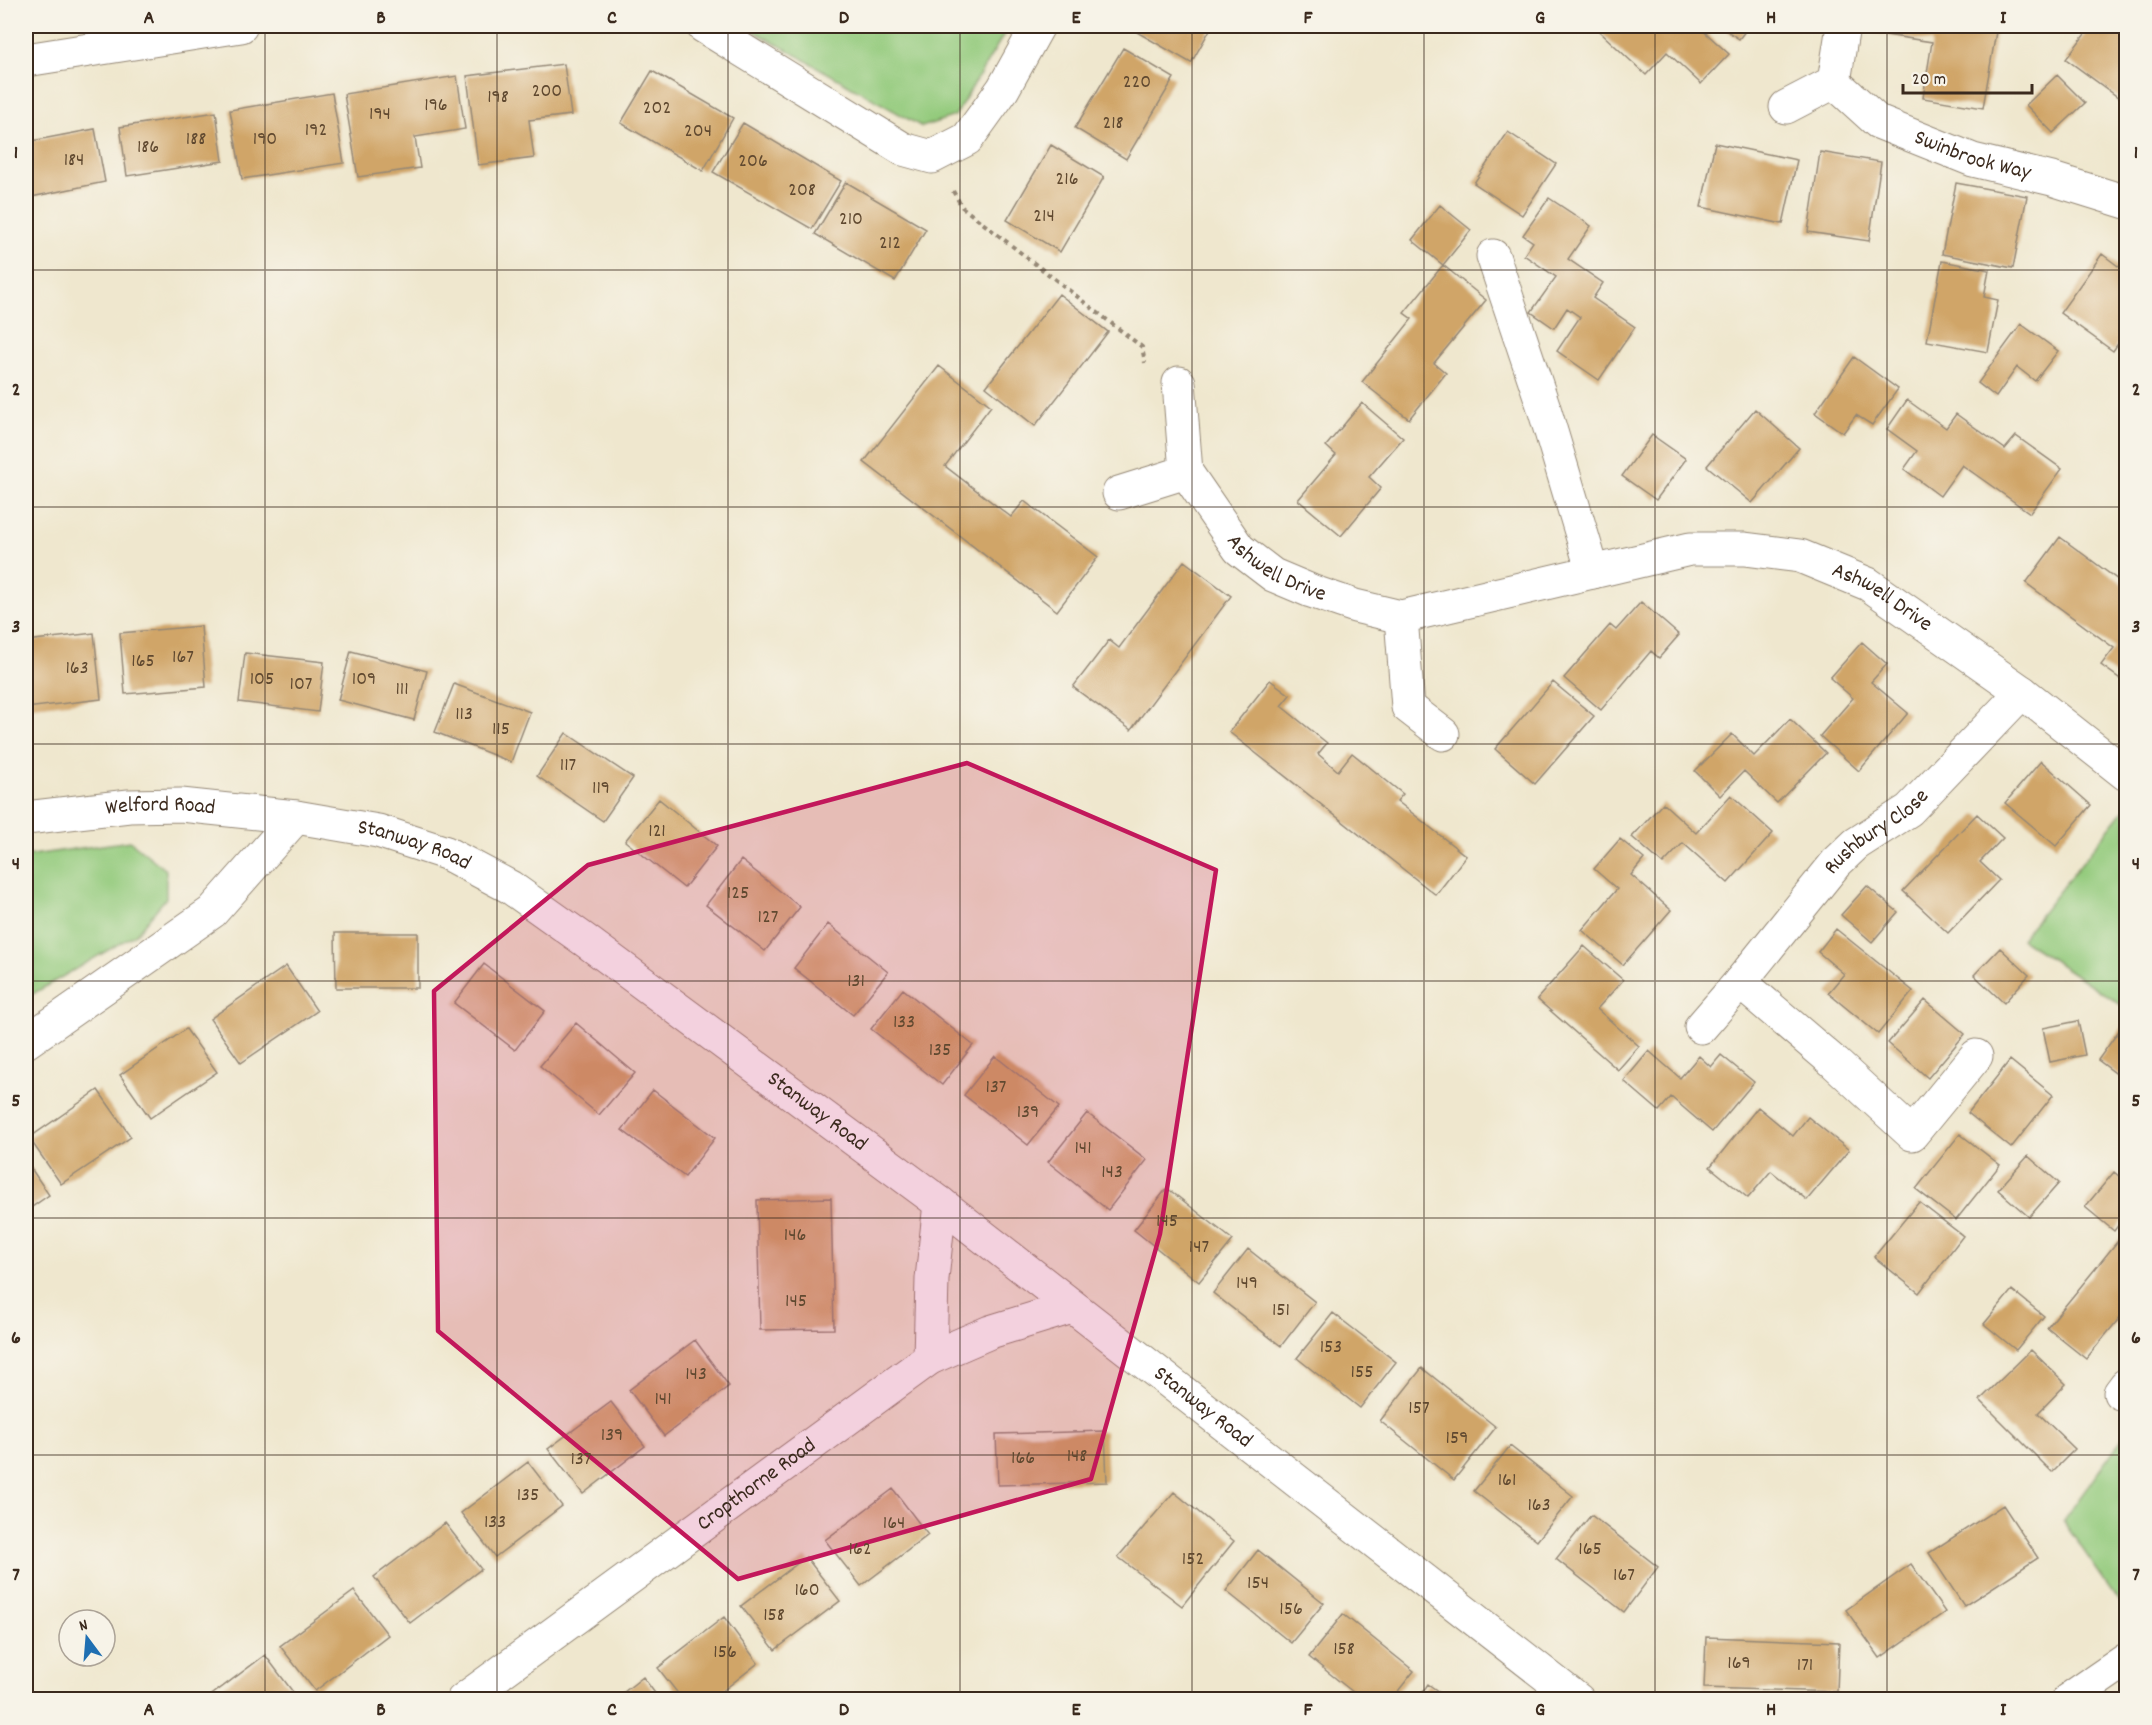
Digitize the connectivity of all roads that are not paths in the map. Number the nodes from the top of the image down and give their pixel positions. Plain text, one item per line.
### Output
1 (241, 26) edge
2 (703, 26) edge
3 (1038, 26) edge
4 (1843, 26) edge
5 (26, 60) edge
6 (1834, 82) junction
7 (1786, 107) dead end
8 (2127, 202) edge
9 (1493, 256) dead end
10 (1179, 383) road end
11 (1186, 472) junction
12 (1119, 493) dead end
13 (1593, 572) junction
14 (1401, 617) junction
15 (2022, 692) junction
16 (1443, 734) dead end
17 (2127, 774) edge
18 (296, 817) junction
19 (26, 818) edge
20 (1740, 982) junction
21 (1701, 1027) dead end
22 (26, 1042) edge
23 (1976, 1056) dead end
24 (940, 1203) junction
25 (1072, 1307) junction
26 (930, 1358) junction
27 (2127, 1660) edge
28 (463, 1700) edge
29 (1578, 1700) edge
30 (2068, 1700) edge

1 - 5 street
2 - 3 street
4 - 6 street
6 - 7 street
6 - 8 street, Swinbrook Way
9 - 13 street
10 - 11 street
11 - 12 street
11 - 14 street, Ashwell Drive
13 - 14 street, Ashwell Drive
13 - 15 street, Ashwell Drive
14 - 16 street
15 - 17 street, Ashwell Drive
15 - 20 street, Rushbury Close
18 - 19 street, Welford Road
18 - 22 street
18 - 24 street, Stanway Road
20 - 21 street, Rushbury Close
20 - 23 street
24 - 25 street, Stanway Road
24 - 26 street
25 - 26 street, Cropthorne Road
25 - 29 street, Stanway Road
26 - 28 street, Cropthorne Road
27 - 30 street

